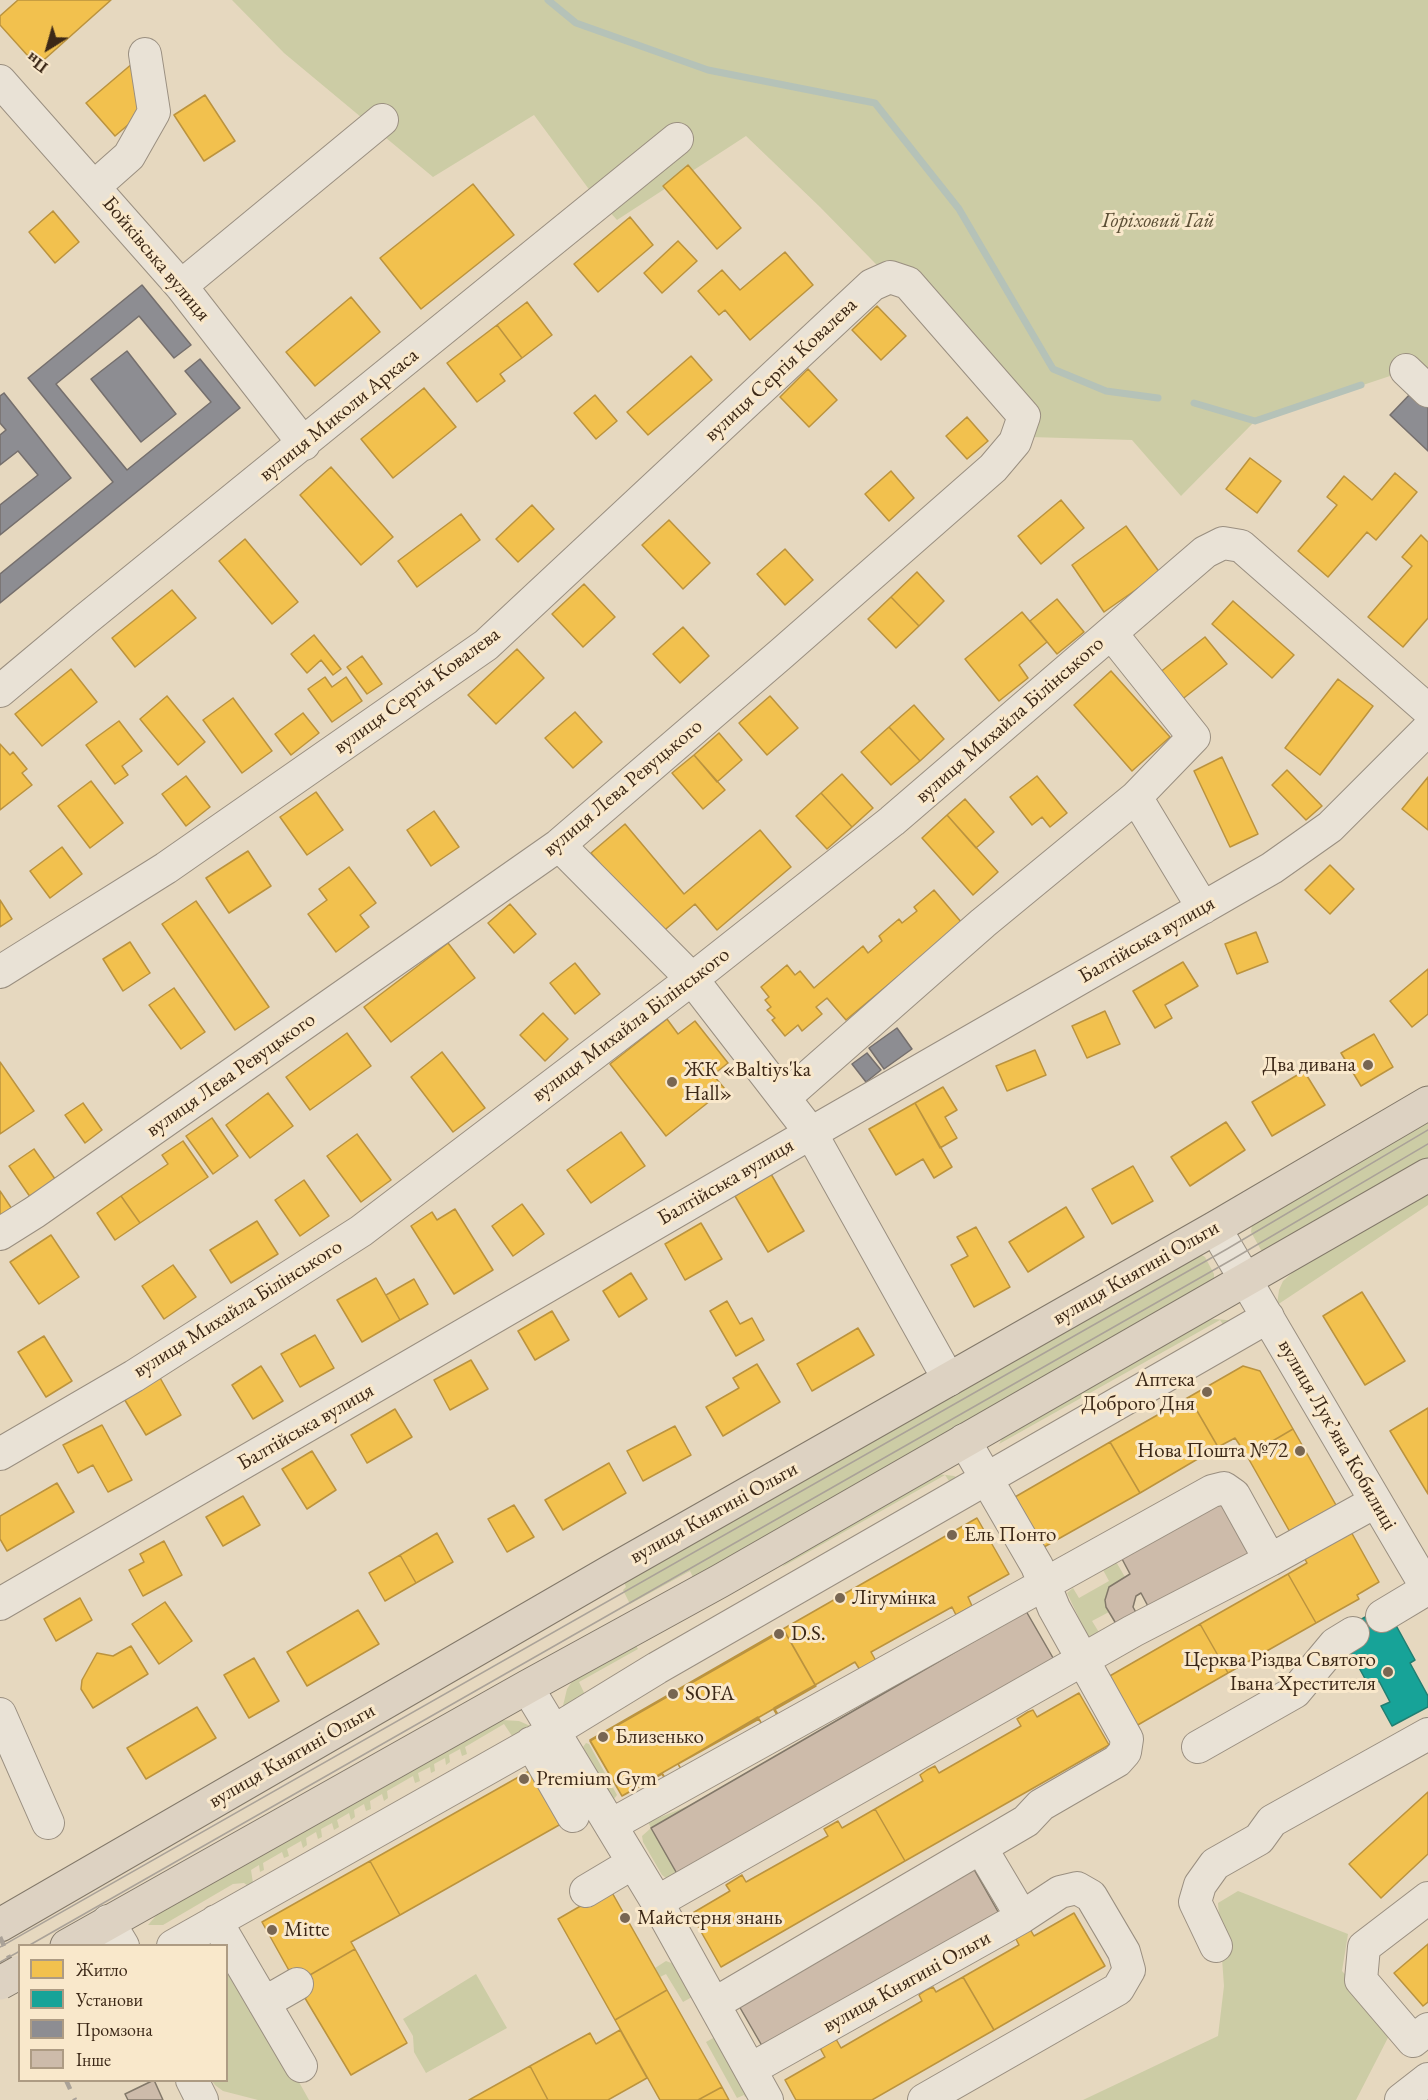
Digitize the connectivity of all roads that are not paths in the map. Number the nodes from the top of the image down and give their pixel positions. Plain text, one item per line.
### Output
1 (146, 54) dead end
2 (0, 81) edge
3 (382, 120) dead end
4 (677, 139) dead end
5 (94, 187) junction
6 (872, 285) joint
7 (181, 286) junction
8 (1406, 370) dead end
9 (1428, 391) edge
10 (304, 444) junction
11 (1111, 633) junction
12 (0, 692) edge
13 (1428, 710) edge
14 (1428, 729) edge
15 (1136, 796) junction
16 (559, 845) junction
17 (1203, 908) junction
18 (0, 972) edge
19 (692, 979) junction
20 (784, 1098) junction
21 (1428, 1103) edge
22 (811, 1133) junction
23 (1428, 1175) edge
24 (1215, 1228) junction
25 (0, 1234) edge
26 (1246, 1280) junction
27 (1268, 1317) junction
28 (949, 1380) junction
29 (964, 1440) junction
30 (0, 1454) edge
31 (988, 1479) junction
32 (1375, 1502) junction
33 (1270, 1560) junction
34 (1044, 1584) junction
35 (1428, 1590) edge
36 (0, 1604) edge
37 (1382, 1616) dead end
38 (1353, 1633) dead end
39 (1082, 1660) junction
40 (527, 1687) junction
41 (0, 1714) edge
42 (1428, 1734) edge
43 (543, 1737) junction
44 (1198, 1747) dead end
45 (573, 1816) dead end
46 (48, 1823) dead end
47 (611, 1825) junction
48 (981, 1848) junction
49 (633, 1863) junction
50 (586, 1891) dead end
51 (1428, 1898) edge
52 (657, 1902) junction
53 (1022, 1917) junction
54 (216, 1921) junction
55 (0, 1925) edge
56 (96, 1937) edge
57 (176, 1944) edge
58 (1216, 1946) dead end
59 (18, 1973) edge
60 (0, 1983) edge
61 (297, 1984) dead end
62 (264, 2003) junction
63 (714, 2004) junction
64 (1428, 2029) edge
65 (302, 2066) dead end
66 (751, 2069) junction
67 (1428, 2079) edge
68 (193, 2082) edge
69 (938, 2096) edge
70 (202, 2100) edge
71 (768, 2100) edge
72 (1401, 2100) edge

1 - 5 street
2 - 5 street, Бойківська вулиця
3 - 7 street
4 - 10 street, вулиця Миколи Аркаса
5 - 7 street, Бойківська вулиця
6 - 16 street, вулиця Лева Ревуцького
6 - 18 street, вулиця Сергія Ковалева
7 - 10 street, Бойківська вулиця
8 - 9 street
10 - 12 street, вулиця Миколи Аркаса
11 - 13 street, вулиця Михайла Білінського
11 - 15 street
11 - 19 street, вулиця Михайла Білінського
14 - 17 street, Балтійська вулиця
15 - 17 street
15 - 20 street
16 - 19 street
16 - 25 street, вулиця Лева Ревуцького
17 - 22 street, Балтійська вулиця
19 - 20 street
19 - 30 street, вулиця Михайла Білінського
20 - 22 street
21 - 24 main road, вулиця Княгині Ольги
22 - 28 street
22 - 36 street, Балтійська вулиця
23 - 26 main road
24 - 26 street, вулиця Лукʼяна Кобилиці
24 - 28 main road, вулиця Княгині Ольги
26 - 27 street, вулиця Лукʼяна Кобилиці
26 - 29 main road
27 - 31 street
27 - 32 street, вулиця Лукʼяна Кобилиці
28 - 55 main road, вулиця Княгині Ольги
29 - 31 street
29 - 40 main road
31 - 34 street
31 - 43 street
32 - 33 street
32 - 35 street, вулиця Лукʼяна Кобилиці
33 - 34 street
33 - 39 street
34 - 39 street
34 - 47 street
35 - 37 street
38 - 44 street
39 - 48 street
39 - 52 street
40 - 43 street
40 - 56 main road
41 - 46 street
42 - 58 street
43 - 45 street
43 - 47 street
43 - 54 street
47 - 49 street
48 - 53 street
48 - 63 street
49 - 50 street
49 - 52 street
51 - 64 street
52 - 63 street
53 - 66 street, вулиця Княгині Ольги
53 - 69 street, вулиця Княгині Ольги
54 - 57 street
54 - 62 street
59 - 60 main road, bridge
61 - 62 street
62 - 65 street
63 - 66 street
66 - 71 street
67 - 72 street
68 - 70 street

